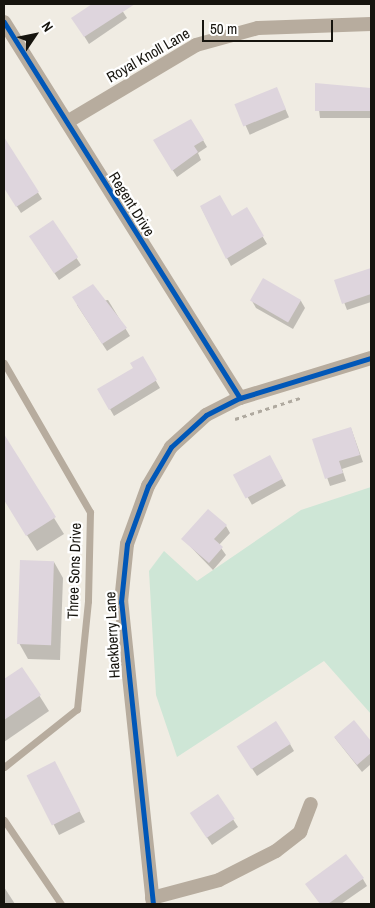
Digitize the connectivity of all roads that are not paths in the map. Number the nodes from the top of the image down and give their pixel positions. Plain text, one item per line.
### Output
1 (4, 22) edge
2 (371, 24) edge
3 (67, 122) junction
4 (371, 358) edge
5 (4, 363) edge
6 (240, 398) junction
7 (4, 767) edge
8 (311, 804) dead end
9 (4, 820) edge
10 (152, 901) edge
11 (61, 904) edge

1 - 3 street, Regent Drive
2 - 3 street, Royal Knoll Lane
3 - 6 street, Regent Drive
4 - 6 street, Hackberry Lane
5 - 7 lane, Three Sons Drive
6 - 10 street, Hackberry Lane
8 - 10 street, Hackberry Lane
9 - 11 lane

